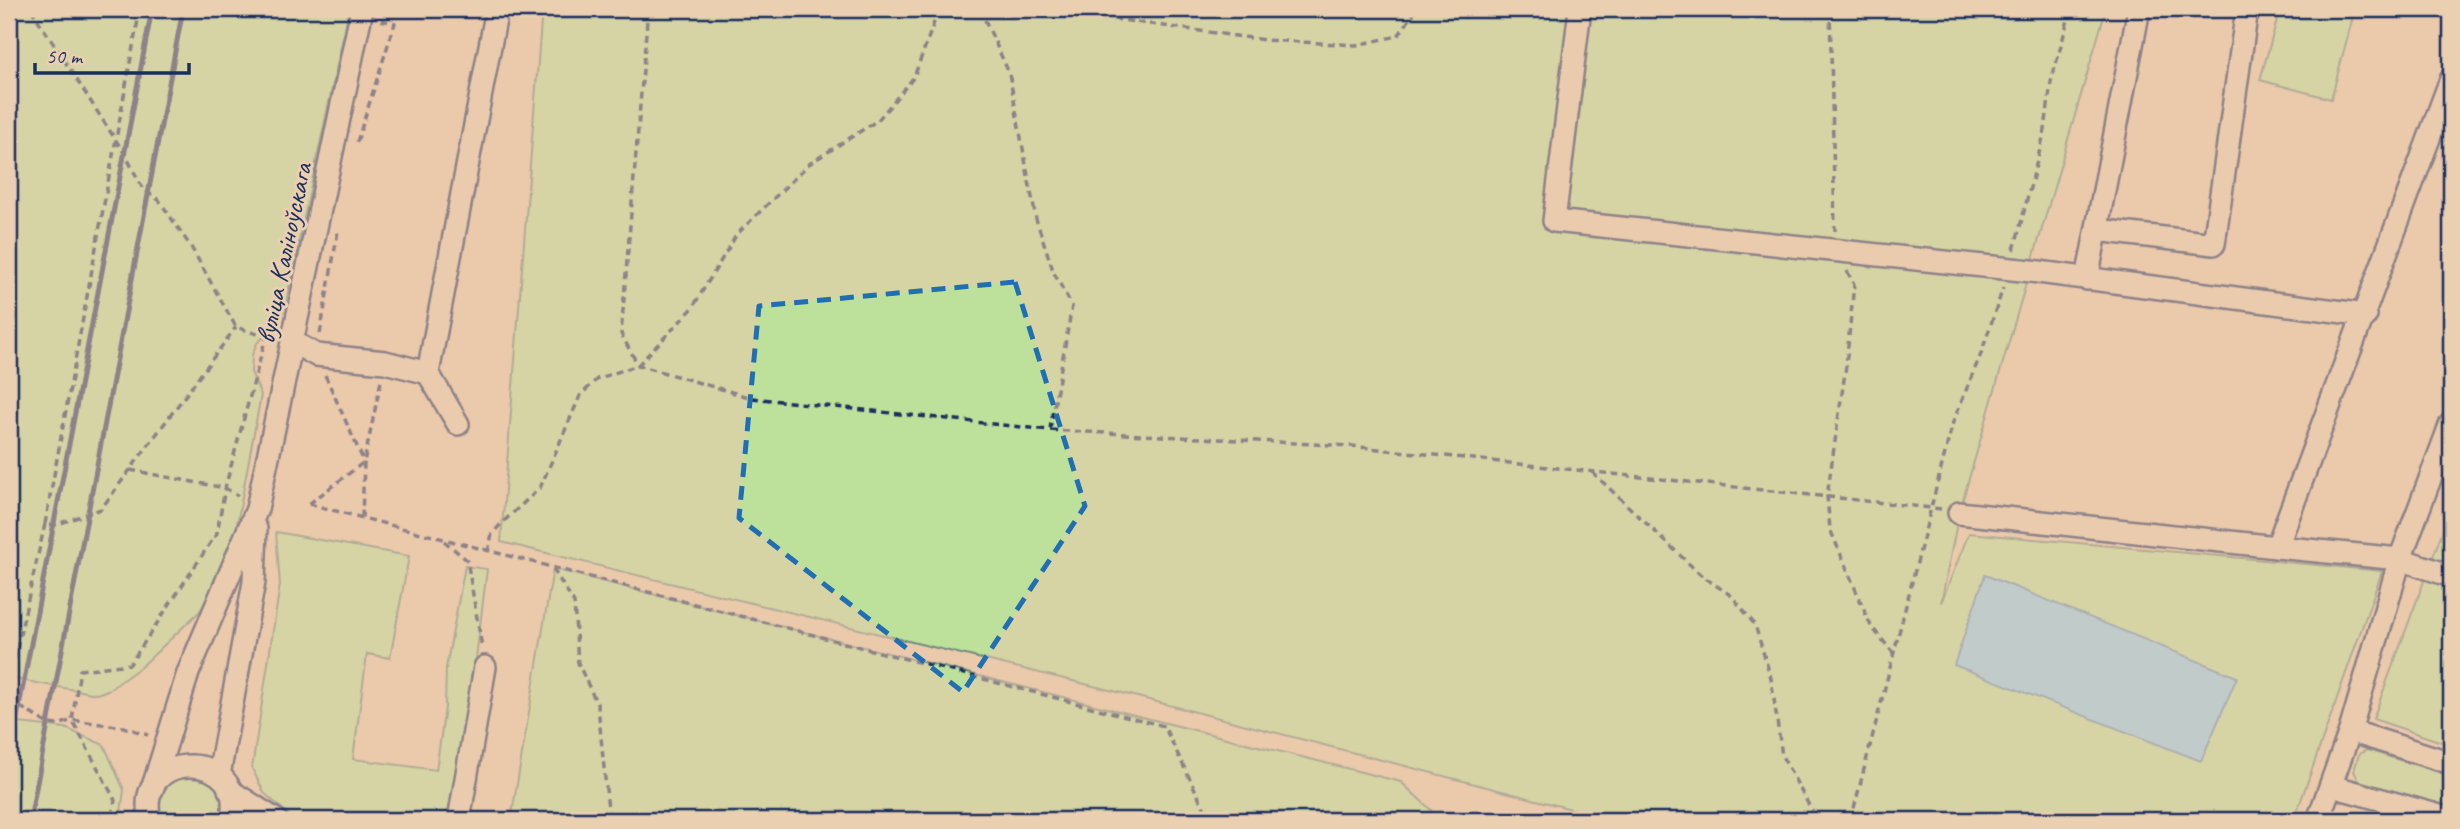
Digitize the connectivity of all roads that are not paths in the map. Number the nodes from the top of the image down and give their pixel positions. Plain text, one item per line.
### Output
1 (362, 9) edge
2 (497, 9) edge
3 (1580, 9) edge
4 (2139, 9) edge
5 (2247, 9) edge
6 (2451, 79) edge
7 (2097, 230) junction
8 (2087, 279) junction
9 (2365, 314) junction
10 (293, 342) junction
11 (428, 373) junction
12 (2451, 423) edge
13 (458, 424) dead end
14 (257, 509) junction
15 (1959, 513) road end
16 (2277, 547) junction
17 (2400, 559) junction
18 (2451, 576) edge
19 (485, 667) road end
20 (2350, 731) junction
21 (2451, 763) edge
22 (224, 783) junction
23 (2332, 786) junction
24 (152, 790) junction
25 (2451, 819) edge
26 (150, 820) edge
27 (231, 820) edge
28 (276, 820) edge
29 (459, 820) edge
30 (2318, 820) edge

1 - 10 street, вуліца Каліноўскага
2 - 11 street
3 - 8 street
4 - 7 street
5 - 7 street
6 - 9 street
7 - 8 street
8 - 9 street
9 - 16 street
10 - 11 street
10 - 14 street, вуліца Каліноўскага
11 - 13 street
12 - 17 street
14 - 22 street, вуліца Каліноўскага
14 - 24 street, вуліца Каліноўскага
15 - 16 street
16 - 17 street
17 - 18 street
17 - 20 street
19 - 29 street
20 - 21 street
20 - 23 street
22 - 24 street
22 - 27 street, вуліца Каліноўскага
22 - 28 street
23 - 25 street
23 - 30 street
24 - 26 street, вуліца Каліноўскага

